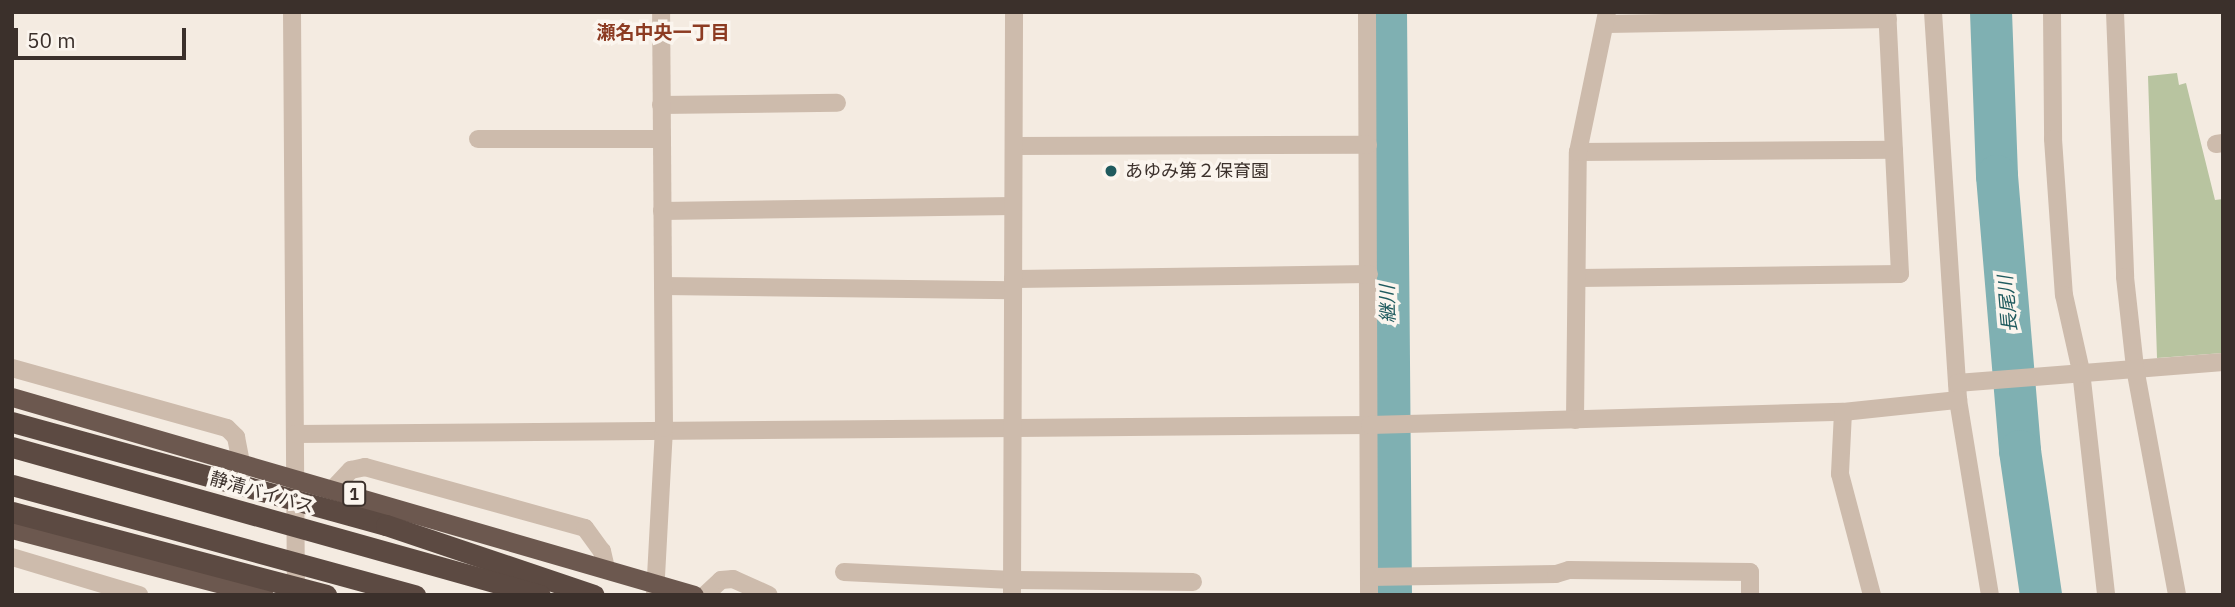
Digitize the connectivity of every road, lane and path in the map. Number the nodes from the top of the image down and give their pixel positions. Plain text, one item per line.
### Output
1 (292, 12) edge
2 (661, 12) edge
3 (1014, 12) edge
4 (1367, 12) edge
5 (1933, 12) edge
6 (2115, 12) edge
7 (2053, 13) edge
8 (1887, 15) edge
9 (1607, 18) edge
10 (837, 103) dead end
11 (661, 105) junction
12 (478, 139) dead end
13 (662, 139) junction
14 (1368, 145) junction
15 (1014, 146) junction
16 (1894, 150) junction
17 (1578, 152) junction
18 (1013, 206) junction
19 (662, 211) junction
20 (1369, 274) junction
21 (1579, 278) junction
22 (1013, 285) junction
23 (663, 286) junction
24 (2223, 362) edge
25 (12, 368) edge
26 (2135, 368) junction
27 (2078, 371) junction
28 (1960, 389) junction
29 (12, 397) edge
30 (1843, 412) junction
31 (1575, 420) junction
32 (12, 422) edge
33 (1370, 425) junction
34 (1012, 427) junction
35 (664, 428) junction
36 (295, 433) junction
37 (12, 447) edge
38 (241, 462) junction
39 (295, 476) junction
40 (12, 485) edge
41 (334, 488) junction
42 (12, 512) edge
43 (12, 528) edge
44 (12, 557) edge
45 (606, 569) junction
46 (844, 572) dead end
47 (1193, 582) dead end
48 (1370, 586) edge
49 (655, 588) edge
50 (1012, 588) edge
51 (139, 595) edge
52 (264, 595) edge
53 (296, 595) edge
54 (326, 595) edge
55 (415, 595) edge
56 (540, 595) edge
57 (594, 595) edge
58 (694, 595) edge
59 (705, 595) edge
60 (769, 595) edge
61 (1750, 595) edge
62 (1872, 595) edge
63 (1990, 595) edge
64 (2106, 595) edge
65 (2177, 595) edge

1 - 36 street
2 - 11 street
3 - 15 street
4 - 14 street
5 - 28 street
6 - 26 street
7 - 27 street
8 - 9 street
8 - 16 street
9 - 17 street
10 - 11 street
11 - 13 street
12 - 13 street
13 - 19 street
14 - 15 street
14 - 20 street
15 - 18 street
16 - 17 street
16 - 21 street
17 - 21 street
18 - 19 street
18 - 22 street
19 - 23 street
20 - 22 street
20 - 33 street
21 - 31 street
22 - 23 street
22 - 34 street
23 - 35 street
24 - 26 street
25 - 38 street
26 - 27 street
26 - 65 street
27 - 28 street
27 - 64 street
28 - 30 street
28 - 63 street
29 - 38 highway, 1
30 - 31 street
30 - 62 street
31 - 33 street
32 - 57 highway, bridge
33 - 34 street
33 - 48 street
34 - 35 street
34 - 50 street
35 - 36 street
35 - 49 street
36 - 39 street
37 - 56 highway, 静清バイパス, bridge
38 - 39 highway, 1
39 - 41 highway, 1
39 - 53 street
40 - 55 highway, bridge
41 - 45 highway, 1
41 - 45 street
42 - 54 highway, bridge
43 - 52 highway
44 - 51 street
45 - 49 highway, 1
46 - 50 street
47 - 50 street
48 - 61 street
49 - 58 highway, 1
59 - 60 street

